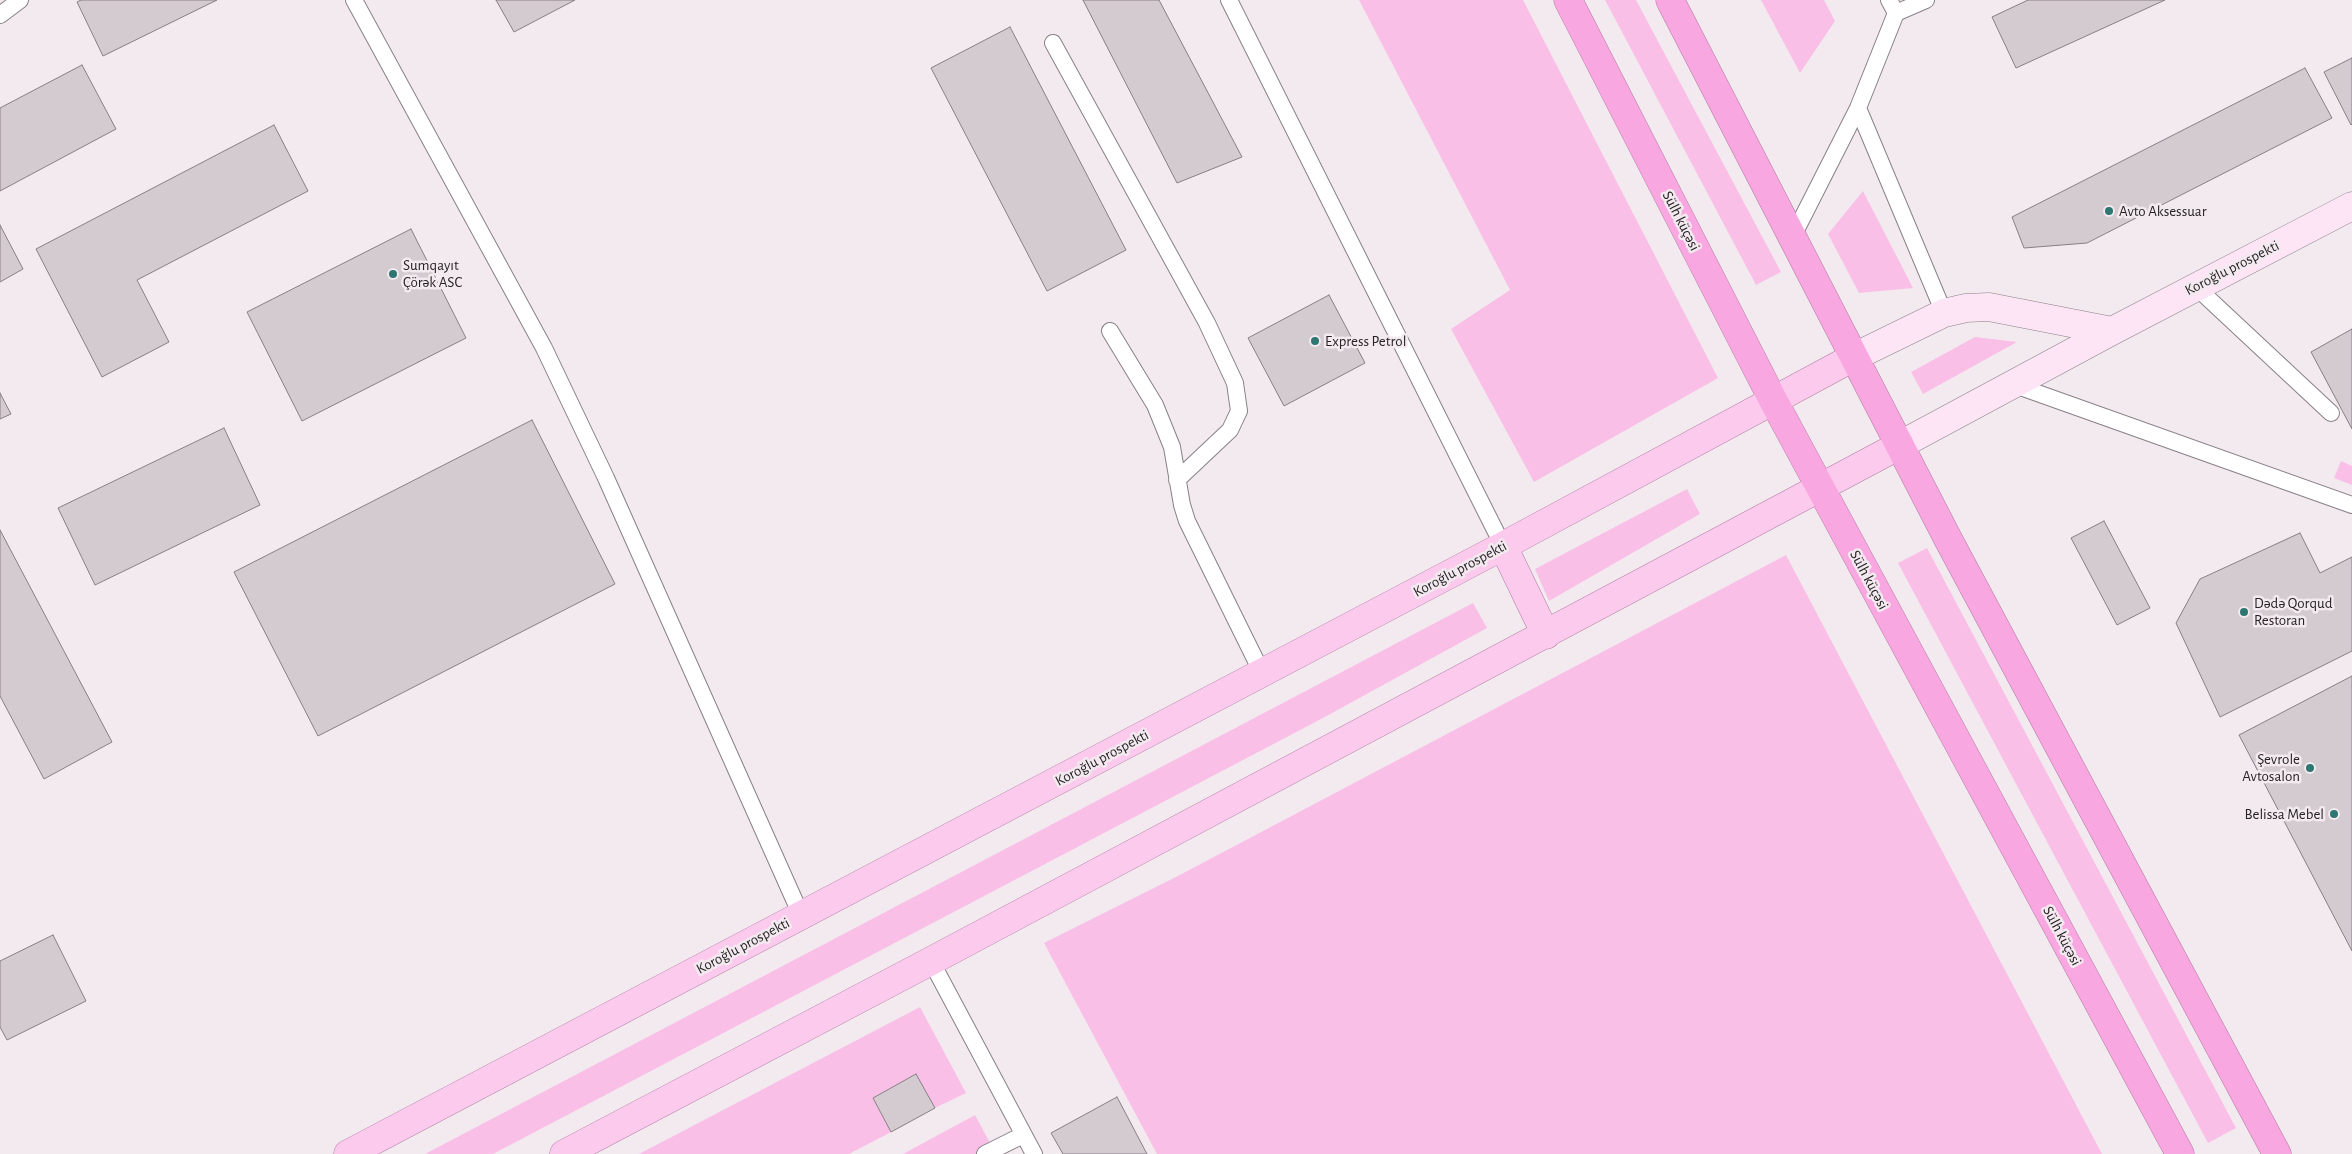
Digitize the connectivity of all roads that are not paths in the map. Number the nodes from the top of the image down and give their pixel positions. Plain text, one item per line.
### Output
1 (20, 0) edge
2 (354, 0) edge
3 (1229, 0) edge
4 (1568, 0) edge
5 (1670, 0) edge
6 (1926, 0) edge
7 (1892, 6) edge
8 (0, 15) edge
9 (1053, 43) dead end
10 (1858, 108) junction
11 (2352, 206) edge
12 (1792, 238) junction
13 (2196, 287) junction
14 (1944, 313) junction
15 (1110, 330) dead end
16 (2112, 330) junction
17 (1854, 357) junction
18 (2012, 384) junction
19 (1773, 400) junction
20 (2331, 413) dead end
21 (1900, 445) junction
22 (1177, 480) junction
23 (1820, 489) junction
24 (2352, 505) edge
25 (1504, 546) junction
26 (1546, 635) junction
27 (1262, 673) junction
28 (801, 915) junction
29 (931, 961) junction
30 (1024, 1135) junction
31 (348, 1154) edge
32 (564, 1154) edge
33 (985, 1154) edge
34 (1034, 1154) edge
35 (2180, 1154) edge
36 (2278, 1154) edge

1 - 8 lane
2 - 28 lane
3 - 25 lane
4 - 19 highway, Sülh küçəsi
5 - 12 highway
6 - 7 lane
7 - 10 lane
9 - 22 lane
10 - 12 lane
10 - 14 lane
11 - 13 street, Koroğlu prospekti
12 - 17 highway
13 - 16 street, Koroğlu prospekti
13 - 20 lane
14 - 16 street
14 - 17 street
15 - 22 lane
16 - 18 street, Koroğlu prospekti
17 - 19 main road, Koroğlu prospekti
17 - 21 highway
18 - 21 street, Koroğlu prospekti
18 - 24 lane
19 - 23 highway, Sülh küçəsi
19 - 25 main road, Koroğlu prospekti
21 - 23 main road
21 - 36 highway
22 - 27 lane
23 - 26 main road
23 - 35 highway, Sülh küçəsi
25 - 26 main road
25 - 27 main road, Koroğlu prospekti
26 - 29 main road
27 - 28 main road, Koroğlu prospekti
28 - 31 main road, Koroğlu prospekti
29 - 30 lane
29 - 32 main road
30 - 33 lane
30 - 34 lane

